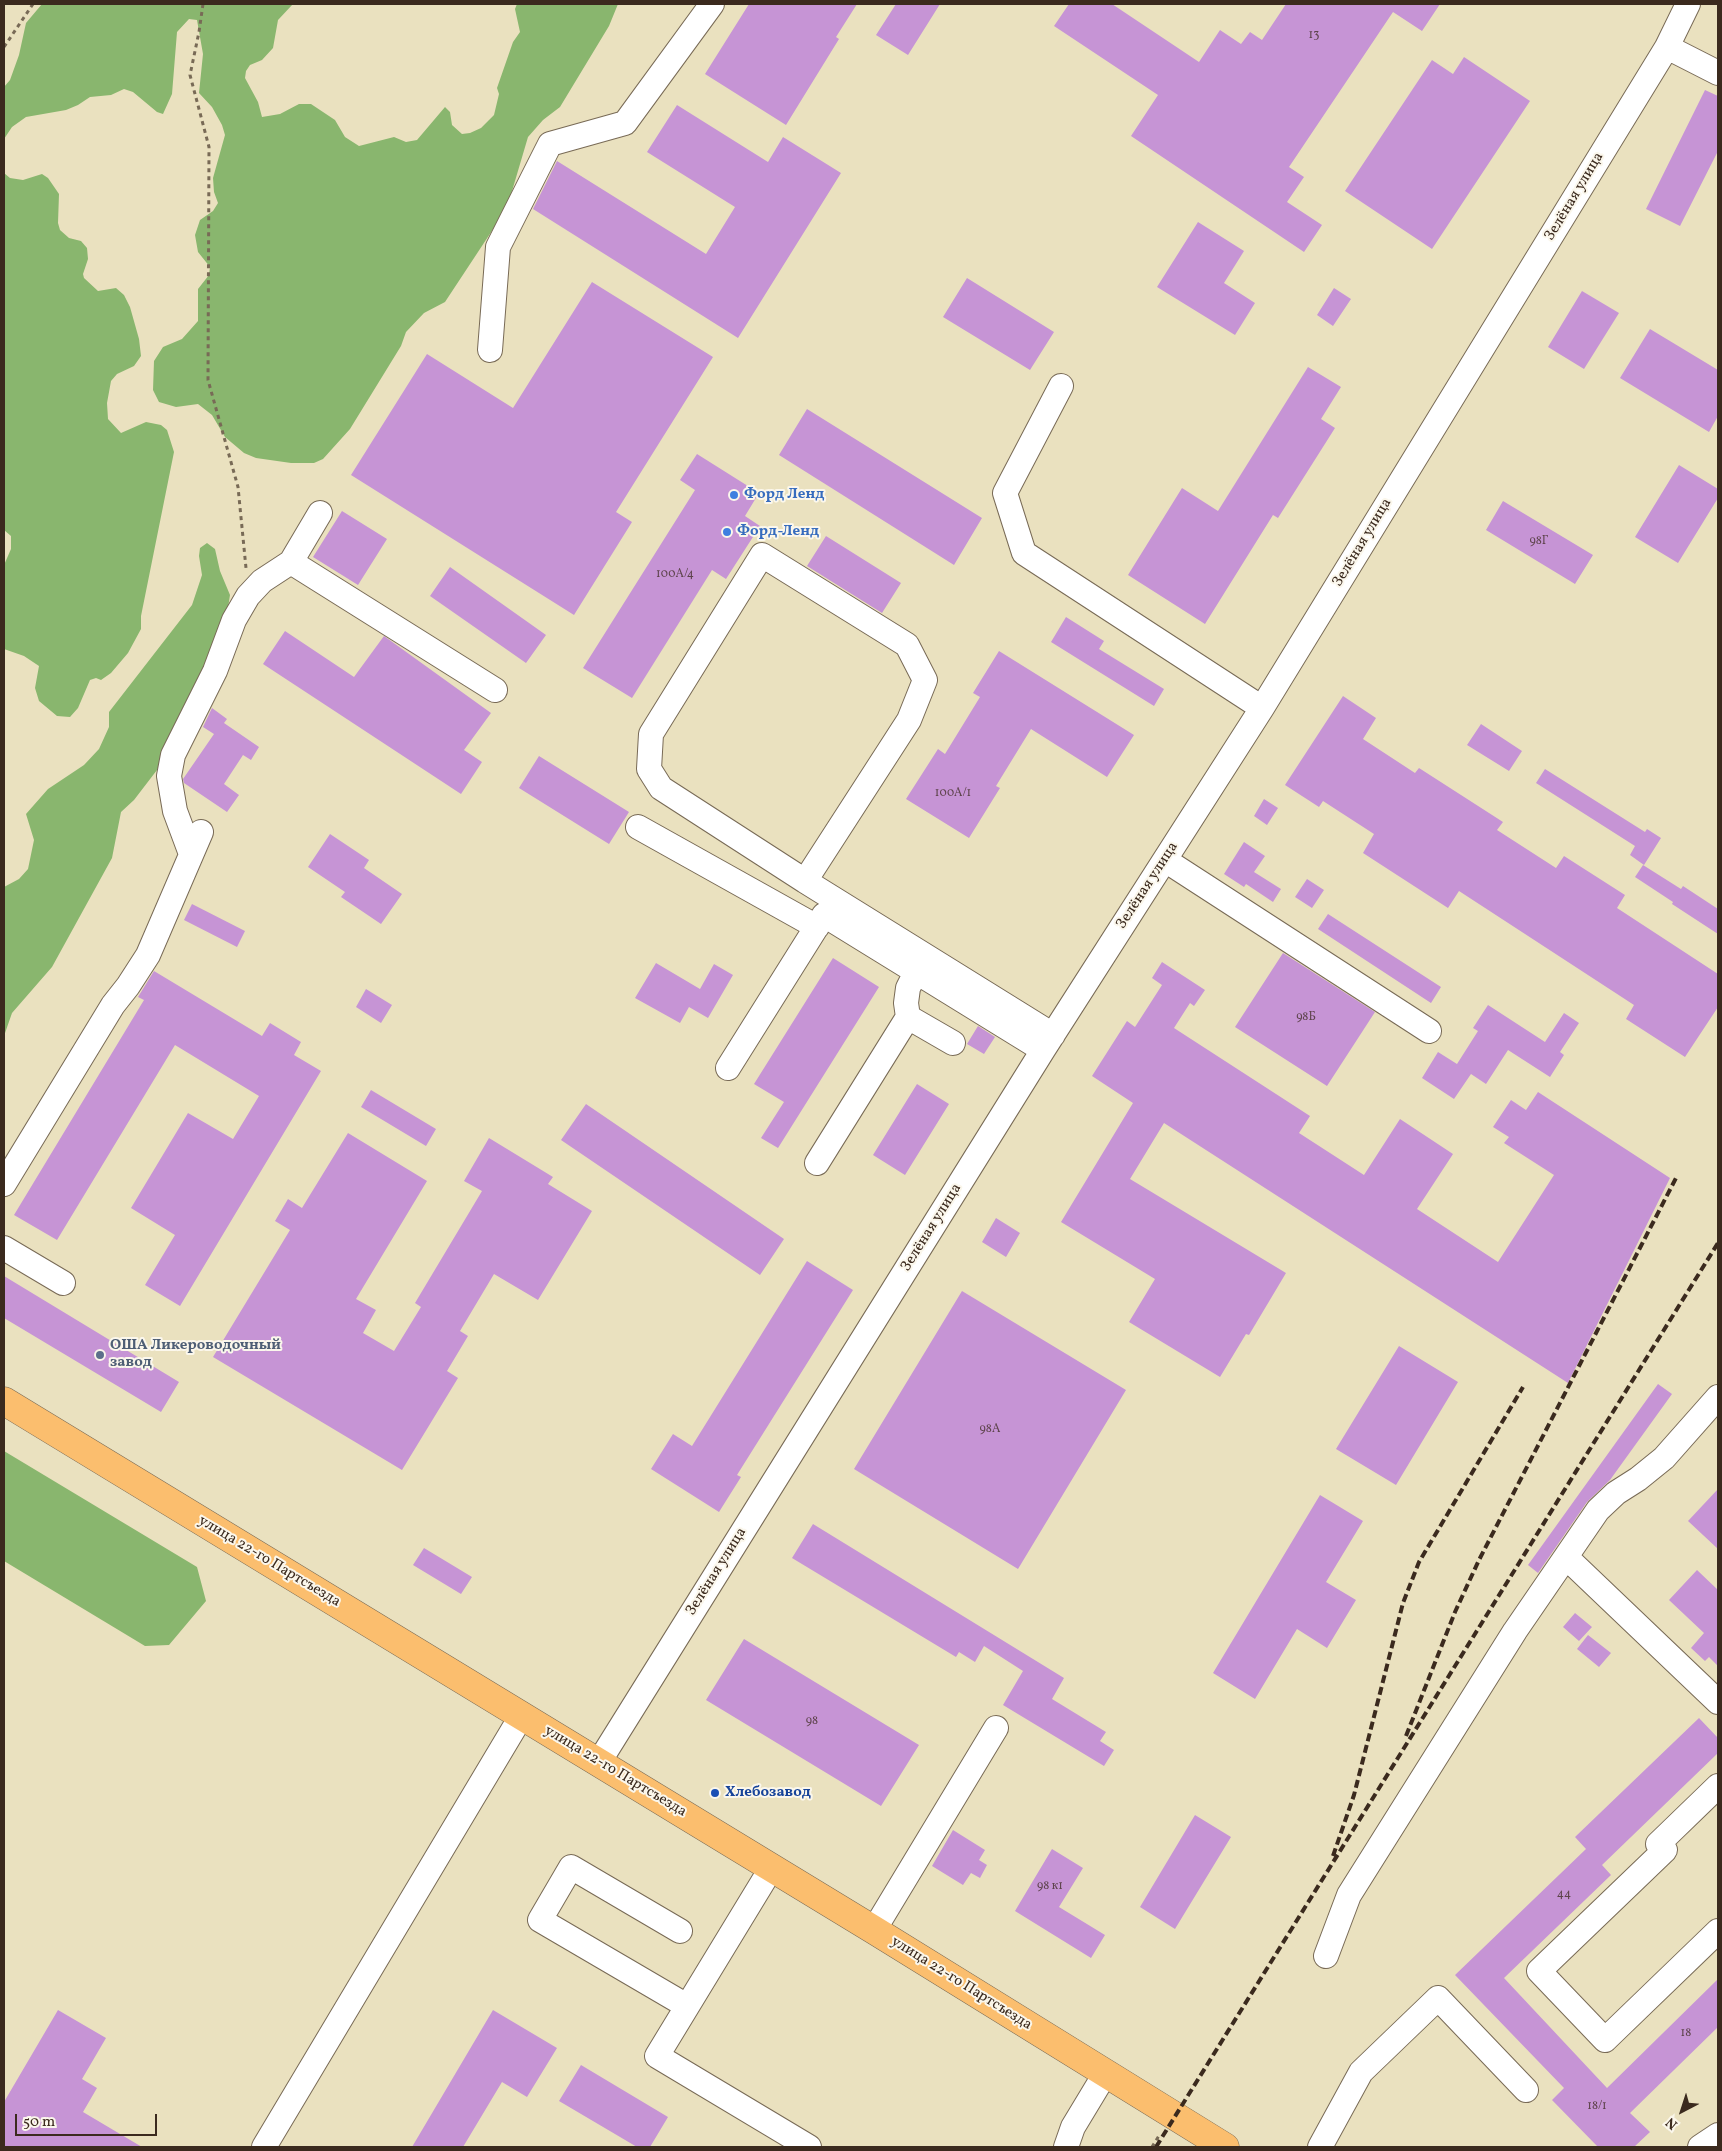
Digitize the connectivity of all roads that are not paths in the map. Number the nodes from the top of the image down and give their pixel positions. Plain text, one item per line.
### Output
1 (712, 4) edge
2 (1688, 4) edge
3 (1667, 47) junction
4 (1718, 73) edge
5 (490, 350) dead end
6 (1061, 386) dead end
7 (320, 513) dead end
8 (291, 562) junction
9 (495, 690) dead end
10 (1262, 708) junction
11 (638, 827) dead end
12 (201, 832) dead end
13 (191, 854) junction
14 (1165, 860) junction
15 (805, 881) junction
16 (817, 926) junction
17 (916, 972) junction
18 (908, 1017) junction
19 (1429, 1031) dead end
20 (1048, 1043) junction
21 (953, 1044) dead end
22 (728, 1068) dead end
23 (818, 1163) dead end
24 (4, 1184) edge
25 (4, 1248) edge
26 (63, 1283) dead end
27 (1718, 1397) edge
28 (4, 1401) edge
29 (1567, 1558) junction
30 (1718, 1702) edge
31 (522, 1715) junction
32 (996, 1728) dead end
33 (599, 1762) junction
34 (1718, 1786) edge
35 (772, 1868) junction
36 (874, 1930) junction
37 (680, 1931) dead end
38 (1718, 1931) edge
39 (1326, 1956) dead end
40 (687, 2006) junction
41 (1105, 2074) junction
42 (1526, 2090) dead end
43 (1718, 2134) edge
44 (264, 2147) edge
45 (809, 2147) edge
46 (1066, 2147) edge
47 (1225, 2147) edge
48 (1320, 2147) edge
49 (1700, 2147) edge

1 - 5 street
2 - 3 street, Зелёная улица
3 - 4 street
3 - 10 street, Зелёная улица
6 - 10 street
7 - 8 street
8 - 9 street
8 - 13 street
10 - 14 street, Зелёная улица
11 - 16 street
12 - 13 street
13 - 24 street
14 - 19 street
14 - 20 street, Зелёная улица
15 - 15 street
15 - 20 street
16 - 17 street
16 - 22 street
17 - 18 street
17 - 20 street
18 - 21 street
18 - 23 street
20 - 33 street, Зелёная улица
25 - 26 street
27 - 29 street
28 - 31 main road, улица 22-го Партсъезда
29 - 30 street
29 - 39 street
31 - 33 main road, улица 22-го Партсъезда
31 - 44 street
32 - 36 street
33 - 35 main road, улица 22-го Партсъезда
34 - 38 street
35 - 36 main road, улица 22-го Партсъезда
35 - 40 street
36 - 41 main road, улица 22-го Партсъезда
37 - 40 street
40 - 45 street
41 - 46 street
41 - 47 main road, улица 22-го Партсъезда
42 - 48 street
43 - 49 street

